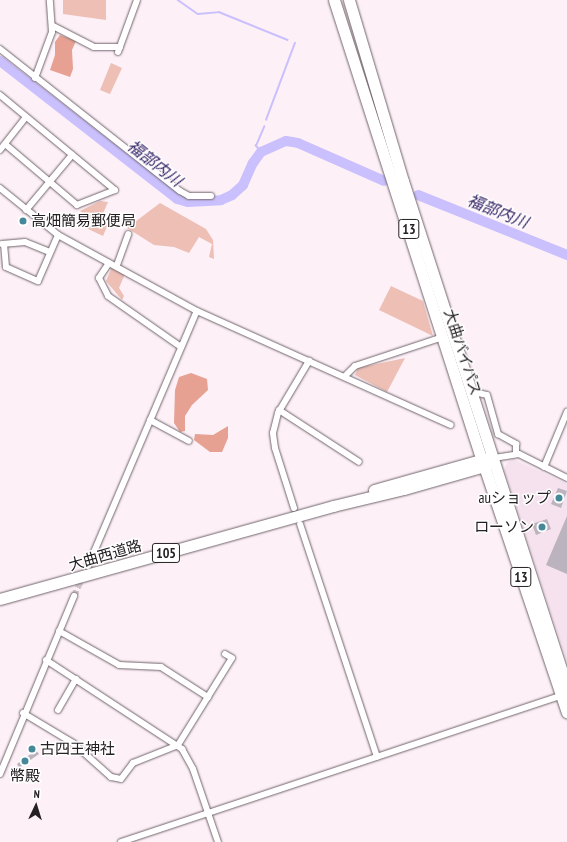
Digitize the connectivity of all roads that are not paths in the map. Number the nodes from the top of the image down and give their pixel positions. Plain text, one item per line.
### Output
1 (50, 0) edge
2 (137, 0) edge
3 (334, 0) edge
4 (349, 0) edge
5 (53, 26) junction
6 (0, 49) edge
7 (35, 78) junction
8 (0, 95) edge
9 (26, 117) junction
10 (4, 144) junction
11 (0, 150) edge
12 (72, 155) junction
13 (49, 182) junction
14 (0, 188) edge
15 (211, 196) dead end
16 (26, 210) junction
17 (58, 234) junction
18 (128, 234) dead end
19 (2, 244) edge
20 (50, 252) junction
21 (109, 263) junction
22 (117, 265) junction
23 (197, 311) junction
24 (443, 337) junction
25 (181, 347) junction
26 (309, 361) junction
27 (345, 376) junction
28 (473, 392) junction
29 (279, 410) junction
30 (567, 412) edge
31 (150, 420) junction
32 (452, 425) dead end
33 (189, 441) dead end
34 (516, 454) junction
35 (494, 458) junction
36 (360, 462) dead end
37 (483, 462) junction
38 (544, 467) junction
39 (567, 478) edge
40 (294, 508) dead end
41 (300, 524) dead end
42 (88, 566) dead end
43 (74, 596) tunnel mouth
44 (0, 599) edge
45 (58, 631) junction
46 (225, 654) dead end
47 (46, 660) junction
48 (76, 679) junction
49 (565, 692) edge
50 (208, 697) junction
51 (58, 710) dead end
52 (567, 712) edge
53 (23, 713) junction
54 (178, 745) junction
55 (377, 757) junction
56 (0, 774) edge
57 (208, 812) junction
58 (121, 842) edge
59 (218, 842) edge

1 - 5 street
2 - 5 street
3 - 24 highway, 大曲バイパス / 13
4 - 28 highway, 大曲バイパス / 13
5 - 7 street
6 - 7 street
7 - 15 street
8 - 9 street
9 - 10 street
9 - 12 street
10 - 11 street
10 - 13 street
12 - 13 street
12 - 13 street
13 - 16 street
14 - 16 street
16 - 17 street
17 - 20 street
17 - 21 street
18 - 22 street
19 - 20 street
19 - 20 street
21 - 22 street
21 - 25 street
22 - 23 street
23 - 25 street
23 - 26 street
24 - 27 street
24 - 37 highway, 大曲バイパス / 13
25 - 31 street
26 - 27 street
26 - 29 street
27 - 32 street
28 - 34 street
28 - 35 highway, 大曲バイパス / 13
29 - 36 street
29 - 40 street
30 - 38 street
31 - 33 street
31 - 42 street
34 - 35 street
34 - 38 street
35 - 37 highway, 大曲西道路
35 - 49 highway, 大曲バイパス / 13
37 - 44 highway, 大曲西道路 / 105
37 - 49 highway, 大曲バイパス / 13
38 - 39 street
41 - 55 street
43 - 45 street
45 - 47 street
45 - 50 street
46 - 50 street
47 - 48 street
47 - 53 street
48 - 51 street
48 - 54 street
49 - 52 highway, 大曲バイパス / 13
49 - 55 street
50 - 54 street
53 - 54 street
53 - 56 street
54 - 57 street
55 - 57 street
57 - 58 street
57 - 59 street

